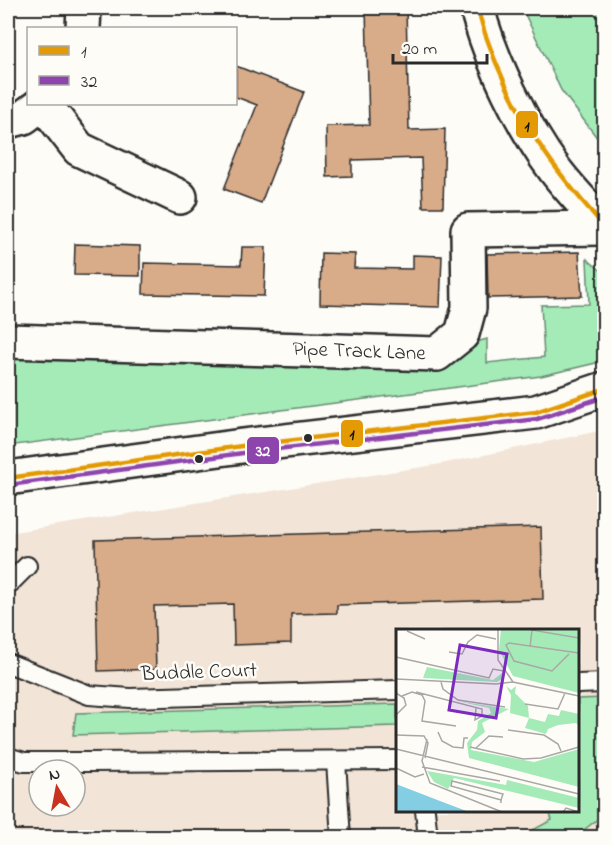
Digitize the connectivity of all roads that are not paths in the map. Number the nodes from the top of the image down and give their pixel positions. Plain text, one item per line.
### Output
1 (84, 8) edge
2 (477, 8) edge
3 (83, 27) edge
4 (42, 105) edge
5 (44, 105) edge
6 (8, 121) edge
7 (180, 197) dead end
8 (604, 227) edge
9 (8, 341) edge
10 (604, 389) edge
11 (8, 478) edge
12 (27, 566) dead end
13 (8, 585) edge
14 (8, 663) edge
15 (604, 683) edge
16 (579, 684) edge
17 (396, 690) edge
18 (8, 757) edge
19 (396, 760) edge
20 (336, 761) junction
21 (425, 812) edge
22 (341, 837) edge
23 (428, 837) edge

1 - 3 street
2 - 8 street
4 - 6 street
5 - 7 street
8 - 9 street, Pipe Track Lane
10 - 11 street
12 - 13 lane
14 - 17 lane, Buddle Court
15 - 16 lane
18 - 20 lane
19 - 20 lane
20 - 22 lane
21 - 23 lane

